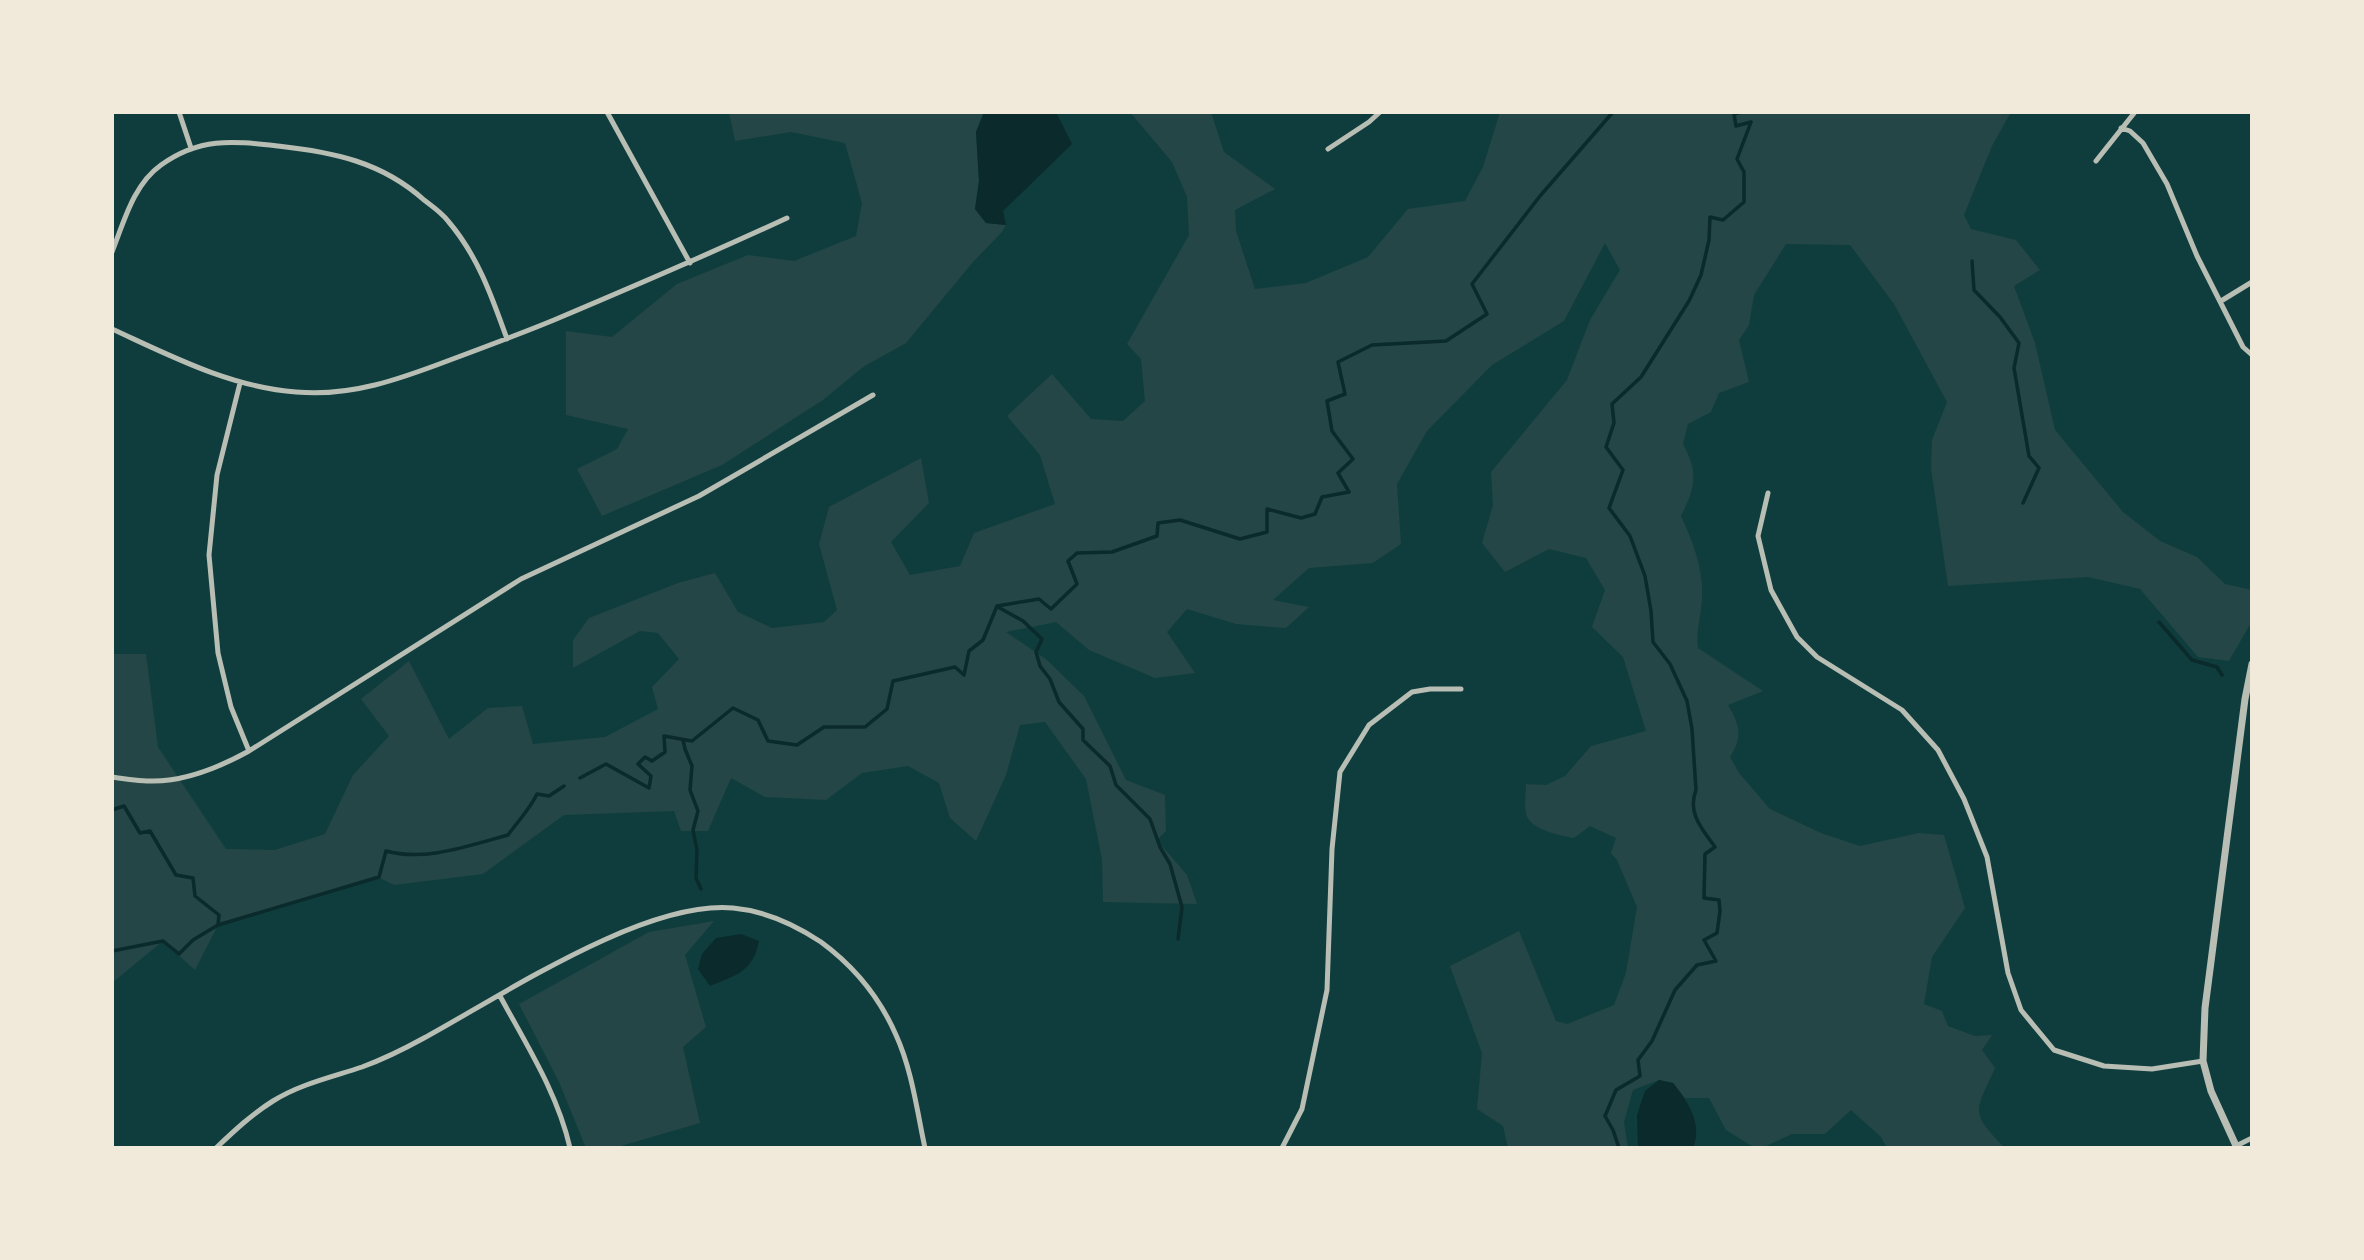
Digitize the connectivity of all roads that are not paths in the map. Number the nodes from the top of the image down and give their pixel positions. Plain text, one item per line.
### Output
1 (180, 112) edge
2 (607, 112) edge
3 (1380, 112) edge
4 (2135, 112) edge
5 (2120, 128) junction
6 (191, 148) junction
7 (1328, 149) dead end
8 (2096, 161) dead end
9 (787, 218) dead end
10 (112, 252) edge
11 (690, 263) junction
12 (2252, 282) edge
13 (2221, 301) junction
14 (112, 329) edge
15 (507, 339) junction
16 (2252, 355) edge
17 (240, 383) junction
18 (873, 395) dead end
19 (1768, 494) dead end
20 (2252, 664) edge
21 (1461, 689) dead end
22 (249, 751) junction
23 (112, 777) edge
24 (500, 996) junction
25 (2203, 1061) junction
26 (2252, 1138) edge
27 (2237, 1147) edge
28 (216, 1148) edge
29 (569, 1148) edge
30 (925, 1148) edge
31 (1282, 1148) edge

1 - 6 street
2 - 11 street
3 - 7 street
4 - 5 street
5 - 8 street
5 - 13 street
6 - 10 street
6 - 15 street
9 - 11 street
11 - 15 street
12 - 13 street
13 - 16 street
14 - 17 street
15 - 17 street
17 - 22 street
18 - 22 street
19 - 25 street
20 - 25 street
21 - 31 street
22 - 23 street
24 - 28 street
24 - 29 street
24 - 30 street
25 - 27 street
26 - 27 street

